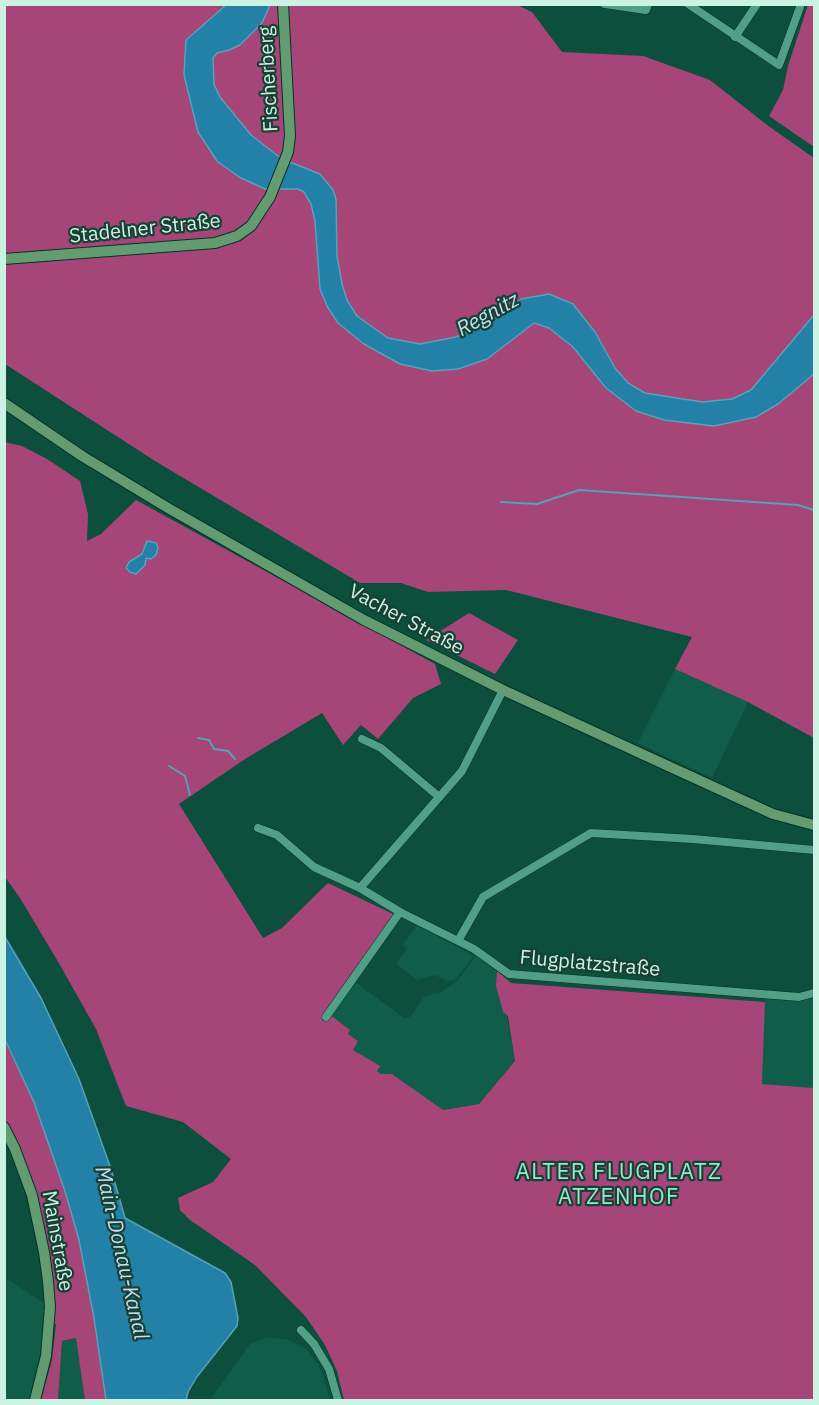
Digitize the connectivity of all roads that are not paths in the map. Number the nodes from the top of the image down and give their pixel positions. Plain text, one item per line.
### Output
1 (283, 4) edge
2 (605, 4) edge
3 (648, 4) edge
4 (757, 4) edge
5 (691, 5) edge
6 (800, 8) dead end
7 (735, 37) junction
8 (270, 197) joint
9 (4, 259) edge
10 (4, 403) edge
11 (502, 690) junction
12 (362, 739) dead end
13 (438, 796) junction
14 (814, 825) edge
15 (258, 828) dead end
16 (814, 850) edge
17 (360, 888) junction
18 (400, 912) junction
19 (458, 941) junction
20 (814, 993) edge
21 (326, 1017) dead end
22 (4, 1126) edge
23 (302, 1330) dead end
24 (34, 1401) edge
25 (339, 1401) edge

1 - 8 street, Fischerberg
2 - 3 street
4 - 7 street
5 - 7 street
6 - 7 street
8 - 9 street, Stadelner Straße
10 - 11 street, Vacher Straße
11 - 13 street
11 - 14 street, Vacher Straße
12 - 13 street
13 - 17 street
15 - 17 street, Flugplatzstraße
16 - 19 street
17 - 18 street, Flugplatzstraße
18 - 19 street, Flugplatzstraße
18 - 21 street
19 - 20 street, Flugplatzstraße
22 - 24 street, Mainstraße
23 - 25 street

